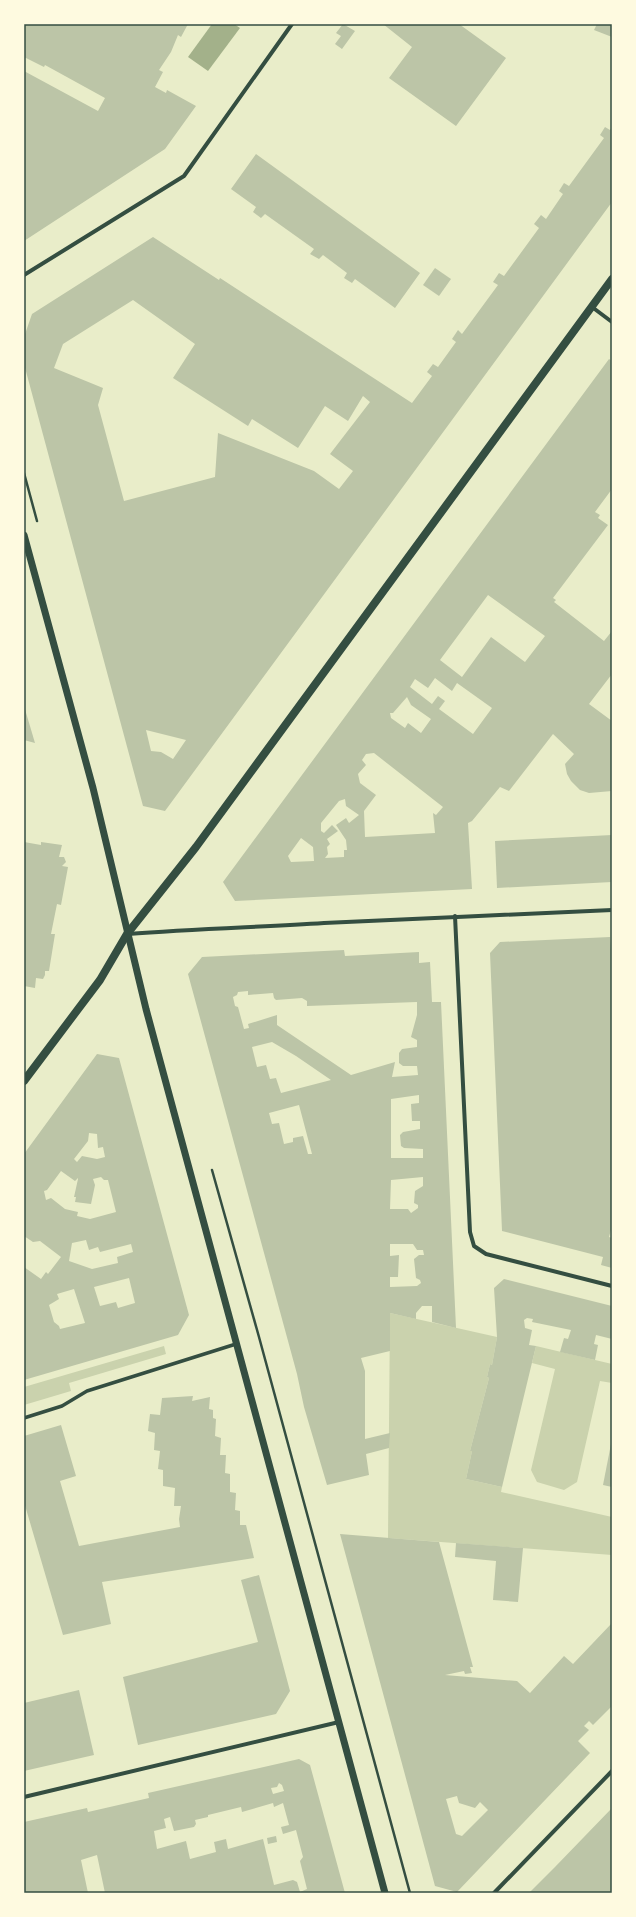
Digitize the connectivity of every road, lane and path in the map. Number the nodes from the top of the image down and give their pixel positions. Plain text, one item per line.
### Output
1 (292, 24) edge
2 (24, 275) edge
3 (612, 279) edge
4 (591, 307) junction
5 (612, 322) edge
6 (24, 535) edge
7 (612, 910) edge
8 (455, 916) junction
9 (127, 934) junction
10 (24, 1081) edge
11 (211, 1168) dead end
12 (612, 1286) edge
13 (236, 1344) junction
14 (24, 1418) edge
15 (339, 1722) junction
16 (612, 1771) edge
17 (24, 1797) edge
18 (385, 1893) edge
19 (410, 1893) edge
20 (494, 1893) edge

1 - 2 street
3 - 4 main road
4 - 5 street
4 - 9 main road
6 - 9 street
7 - 8 street
8 - 9 street
8 - 12 street
9 - 10 main road
9 - 13 street
11 - 19 path
13 - 14 street
13 - 15 street
15 - 17 street
15 - 18 street
16 - 20 street

